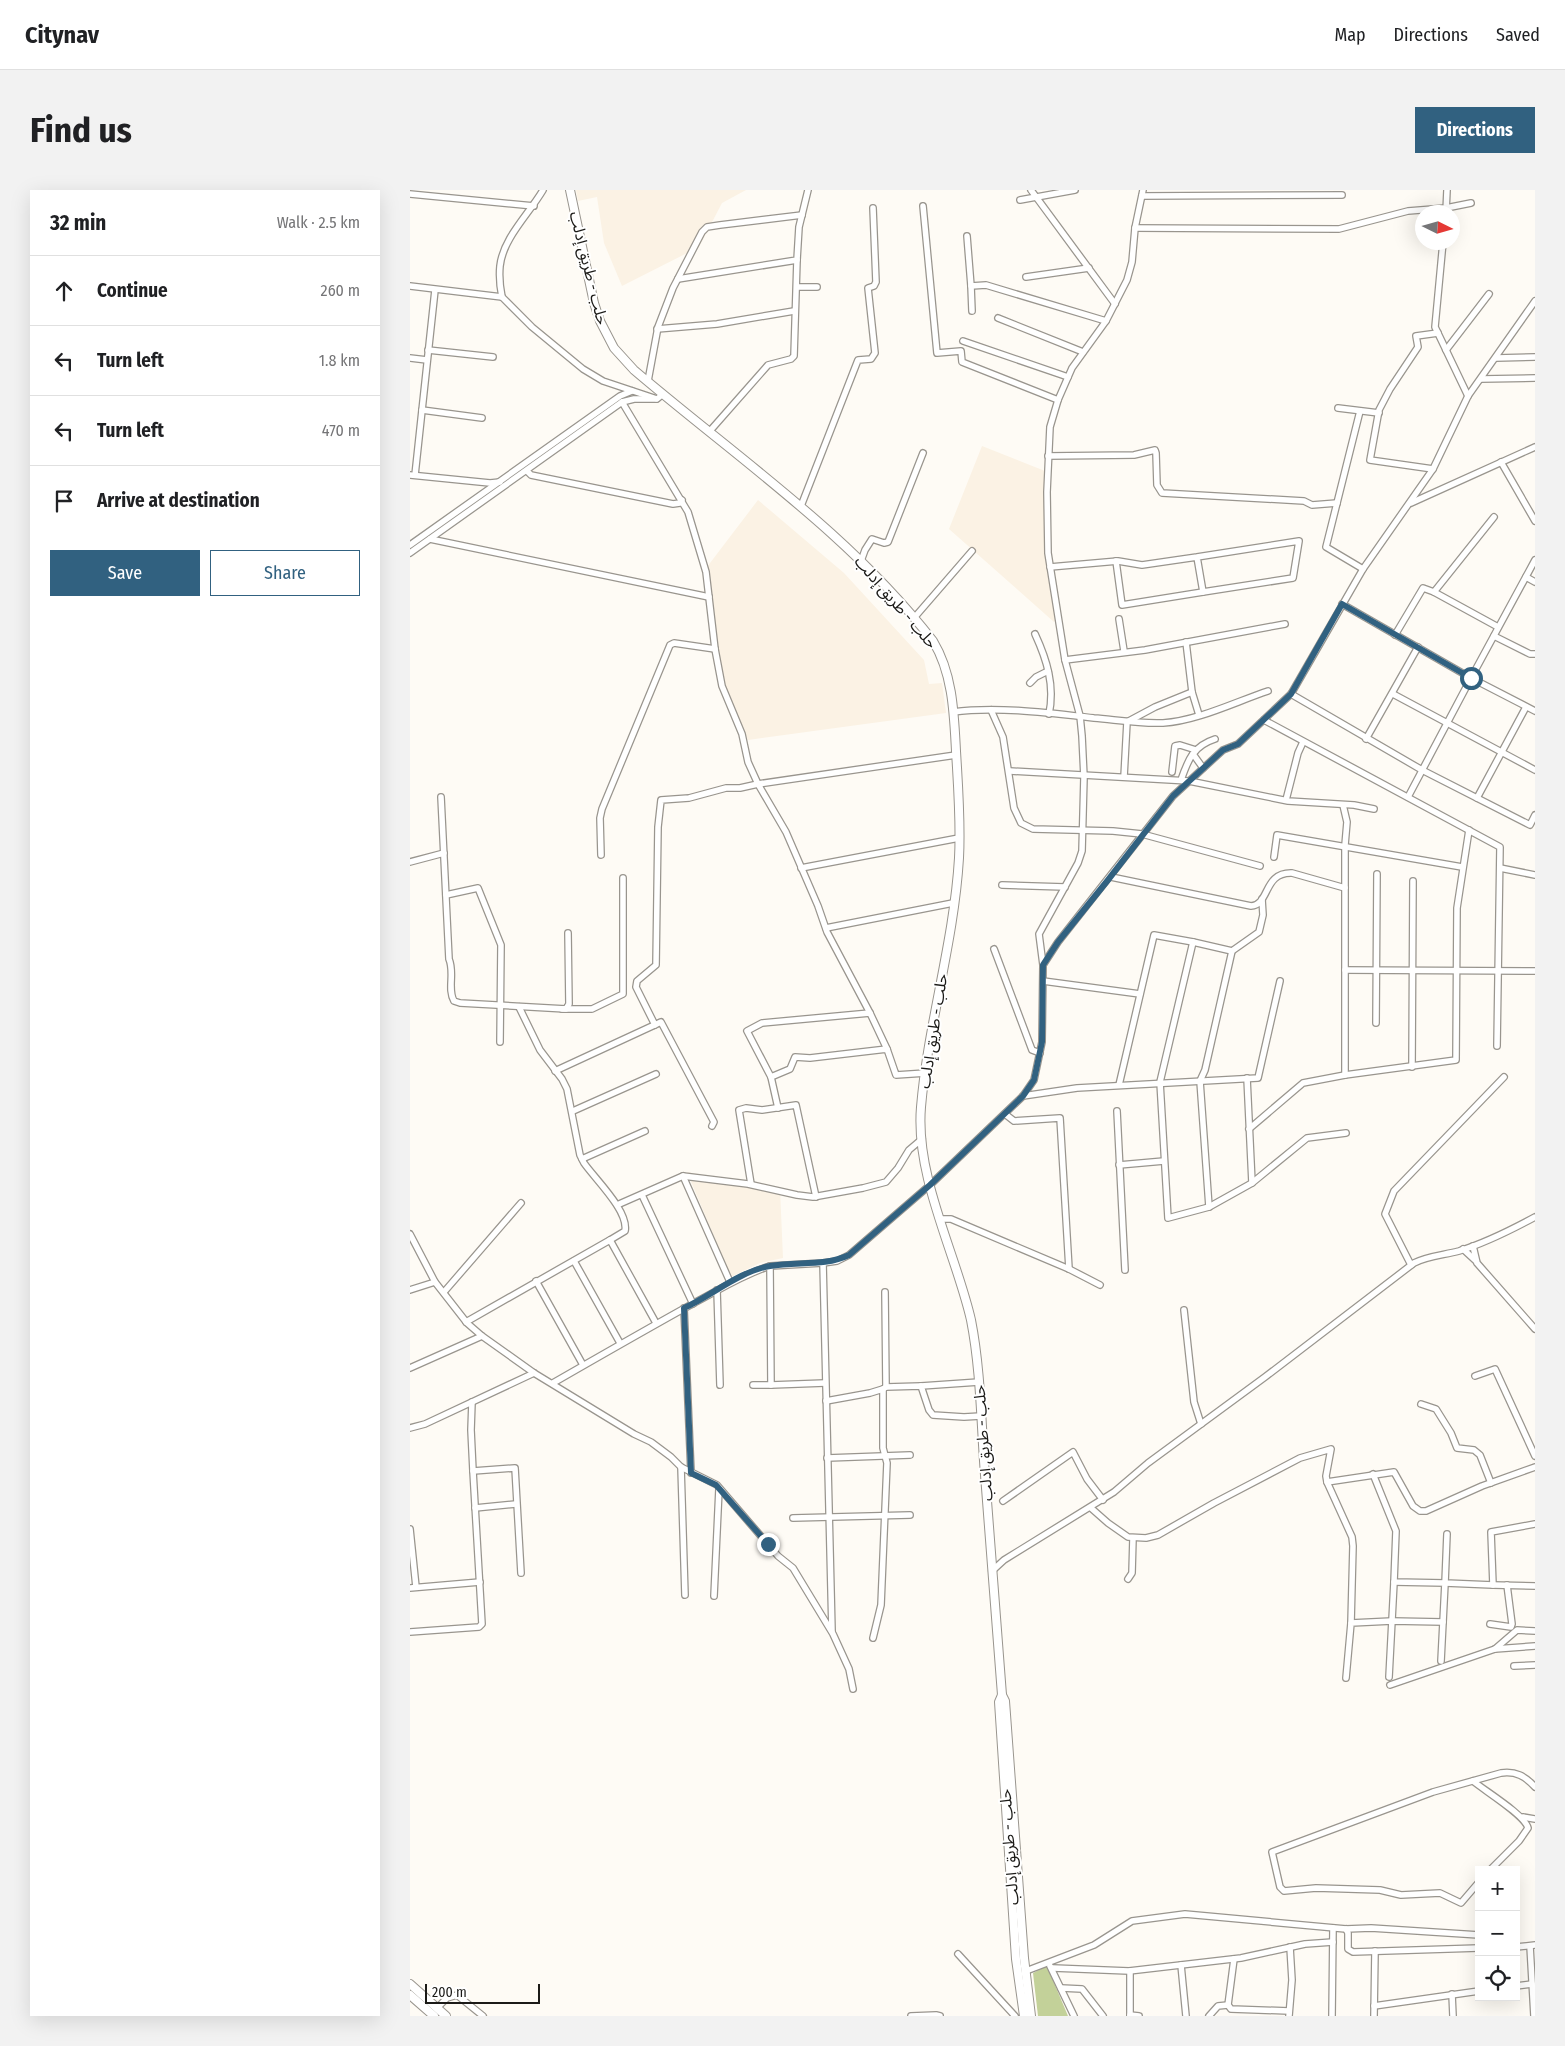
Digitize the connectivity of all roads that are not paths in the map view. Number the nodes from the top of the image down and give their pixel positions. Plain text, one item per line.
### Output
1 (543, 190) edge
2 (570, 190) edge
3 (808, 190) edge
4 (1031, 190) edge
5 (1075, 190) edge
6 (1447, 190) edge
7 (417, 192) edge
8 (1143, 193) edge
9 (410, 194) edge
10 (1342, 195) dead end
11 (1036, 197) junction
12 (1020, 200) dead end
13 (1471, 203) dead end
14 (1446, 205) edge
15 (534, 206) junction
16 (923, 206) dead end
17 (1460, 206) edge
18 (873, 208) dead end
19 (1415, 211) edge
20 (802, 215) junction
21 (1135, 228) junction
22 (966, 236) dead end
23 (1442, 250) edge
24 (798, 260) junction
25 (1089, 268) junction
26 (1026, 277) dead end
27 (678, 279) junction
28 (410, 286) edge
29 (971, 286) junction
30 (797, 287) junction
31 (817, 287) dead end
32 (436, 290) junction
33 (1489, 294) dead end
34 (502, 297) junction
35 (1535, 301) edge
36 (1116, 304) junction
37 (794, 311) junction
38 (972, 311) dead end
39 (998, 318) dead end
40 (1106, 321) junction
41 (657, 329) junction
42 (1438, 334) junction
43 (962, 341) dead end
44 (428, 350) junction
45 (1446, 350) junction
46 (1083, 352) junction
47 (494, 357) dead end
48 (1535, 357) edge
49 (410, 358) edge
50 (1496, 358) junction
51 (427, 360) junction
52 (1068, 377) junction
53 (1535, 378) edge
54 (1481, 379) junction
55 (648, 381) junction
56 (632, 391) junction
57 (660, 396) junction
58 (1468, 396) junction
59 (1058, 400) junction
60 (622, 402) junction
61 (1338, 408) dead end
62 (422, 410) junction
63 (1360, 411) junction
64 (1379, 413) junction
65 (482, 418) dead end
66 (710, 432) junction
67 (1535, 447) edge
68 (923, 454) dead end
69 (1048, 456) junction
70 (1501, 462) junction
71 (1433, 469) junction
72 (527, 471) junction
73 (413, 475) edge
74 (501, 482) junction
75 (509, 483) junction
76 (682, 500) junction
77 (1337, 503) junction
78 (1409, 503) junction
79 (801, 506) junction
80 (1494, 517) dead end
81 (1534, 519) edge
82 (430, 539) junction
83 (410, 545) edge
84 (972, 551) dead end
85 (410, 553) edge
86 (1197, 557) junction
87 (1535, 560) edge
88 (861, 561) junction
89 (1116, 562) junction
90 (1050, 567) junction
91 (1363, 568) junction
92 (1526, 577) junction
93 (1535, 582) edge
94 (1203, 592) junction
95 (1434, 592) junction
96 (709, 598) junction
97 (1342, 604) junction
98 (914, 618) junction
99 (1119, 618) dead end
100 (1285, 624) dead end
101 (1498, 627) junction
102 (1034, 634) dead end
103 (1395, 635) junction
104 (1494, 636) junction
105 (1186, 642) junction
106 (1418, 647) junction
107 (715, 649) junction
108 (1124, 651) junction
109 (1535, 654) edge
110 (1065, 660) junction
111 (1048, 671) junction
112 (1471, 678) junction
113 (1030, 682) dead end
114 (1268, 691) dead end
115 (1192, 692) junction
116 (1291, 694) junction
117 (1393, 694) junction
118 (1526, 706) junction
119 (991, 710) junction
120 (1535, 711) edge
121 (953, 712) junction
122 (1048, 714) junction
123 (1199, 715) junction
124 (1080, 716) junction
125 (1264, 720) junction
126 (1127, 722) junction
127 (1447, 724) junction
128 (1215, 739) dead end
129 (1366, 739) junction
130 (1303, 742) junction
131 (1194, 752) junction
132 (1502, 752) junction
133 (956, 755) junction
134 (1203, 768) junction
135 (1422, 770) junction
136 (1535, 770) edge
137 (1010, 771) junction
138 (1172, 772) dead end
139 (1084, 774) junction
140 (1124, 777) junction
141 (1181, 780) junction
142 (1189, 781) junction
143 (758, 784) junction
144 (441, 797) dead end
145 (1408, 797) junction
146 (1477, 798) junction
147 (1286, 800) junction
148 (1344, 805) junction
149 (1374, 809) dead end
150 (1535, 815) edge
151 (1469, 830) junction
152 (1082, 831) junction
153 (1142, 834) junction
154 (958, 838) junction
155 (1345, 845) junction
156 (444, 853) junction
157 (601, 855) dead end
158 (1274, 857) dead end
159 (410, 862) edge
160 (1260, 866) dead end
161 (1462, 867) junction
162 (801, 868) junction
163 (1500, 868) junction
164 (1377, 874) dead end
165 (1535, 875) edge
166 (1111, 877) junction
167 (623, 878) dead end
168 (1413, 881) dead end
169 (1002, 885) dead end
170 (1065, 887) junction
171 (1345, 888) junction
172 (446, 895) junction
173 (1262, 899) junction
174 (953, 903) junction
175 (826, 928) junction
176 (568, 933) dead end
177 (1194, 942) junction
178 (994, 949) dead end
179 (1232, 951) junction
180 (1043, 965) junction
181 (1345, 970) junction
182 (1376, 970) junction
183 (1414, 970) junction
184 (1456, 970) junction
185 (1498, 970) junction
186 (1535, 970) edge
187 (1043, 981) junction
188 (1280, 981) dead end
189 (1140, 994) junction
190 (500, 1005) junction
191 (519, 1006) junction
192 (560, 1008) junction
193 (870, 1013) junction
194 (1376, 1023) dead end
195 (655, 1025) junction
196 (500, 1042) dead end
197 (1497, 1046) dead end
198 (887, 1049) junction
199 (1040, 1053) junction
200 (1412, 1067) junction
201 (555, 1072) junction
202 (926, 1073) junction
203 (656, 1074) dead end
204 (1346, 1075) junction
205 (771, 1077) junction
206 (1504, 1077) dead end
207 (1247, 1078) junction
208 (1160, 1082) junction
209 (1200, 1082) junction
210 (1119, 1085) junction
211 (1023, 1096) junction
212 (778, 1108) junction
213 (573, 1111) junction
214 (1117, 1111) dead end
215 (1005, 1114) junction
216 (712, 1126) dead end
217 (1249, 1129) junction
218 (645, 1131) dead end
219 (1346, 1133) dead end
220 (922, 1139) junction
221 (582, 1159) junction
222 (1164, 1162) junction
223 (1119, 1165) junction
224 (683, 1176) junction
225 (1252, 1183) junction
226 (751, 1184) junction
227 (930, 1185) junction
228 (642, 1195) junction
229 (816, 1197) junction
230 (520, 1203) dead end
231 (617, 1205) junction
232 (1209, 1207) junction
233 (1535, 1217) edge
234 (940, 1220) junction
235 (410, 1234) edge
236 (610, 1240) junction
237 (1473, 1246) junction
238 (1463, 1250) junction
239 (574, 1261) junction
240 (823, 1263) junction
241 (1477, 1263) junction
242 (1411, 1265) junction
243 (770, 1266) junction
244 (1069, 1269) junction
245 (1125, 1270) dead end
246 (536, 1281) junction
247 (435, 1282) junction
248 (730, 1282) junction
249 (1100, 1285) dead end
250 (410, 1290) edge
251 (717, 1290) junction
252 (444, 1292) junction
253 (885, 1292) dead end
254 (693, 1304) junction
255 (684, 1308) junction
256 (1184, 1310) dead end
257 (466, 1322) junction
258 (656, 1323) junction
259 (1534, 1328) edge
260 (482, 1336) junction
261 (620, 1343) junction
262 (583, 1365) junction
263 (410, 1368) edge
264 (534, 1373) junction
265 (1475, 1376) dead end
266 (979, 1382) junction
267 (553, 1383) junction
268 (826, 1383) junction
269 (720, 1385) dead end
270 (753, 1385) dead end
271 (772, 1385) junction
272 (921, 1386) junction
273 (884, 1388) junction
274 (826, 1401) junction
275 (472, 1402) junction
276 (1421, 1404) dead end
277 (981, 1416) junction
278 (1201, 1424) junction
279 (410, 1428) edge
280 (910, 1454) dead end
281 (885, 1455) junction
282 (1535, 1456) edge
283 (827, 1458) junction
284 (681, 1467) junction
285 (1535, 1467) edge
286 (473, 1471) junction
287 (691, 1473) junction
288 (1373, 1474) junction
289 (1327, 1482) junction
290 (1491, 1483) junction
291 (719, 1489) junction
292 (1103, 1500) junction
293 (1003, 1501) dead end
294 (516, 1504) junction
295 (475, 1508) junction
296 (1091, 1508) junction
297 (883, 1516) junction
298 (910, 1516) dead end
299 (829, 1517) junction
300 (794, 1518) dead end
301 (1535, 1524) edge
302 (410, 1529) edge
303 (1447, 1534) dead end
304 (1133, 1538) junction
305 (992, 1570) junction
306 (521, 1573) dead end
307 (1128, 1579) dead end
308 (480, 1582) junction
309 (1394, 1582) junction
310 (1445, 1583) junction
311 (1493, 1585) junction
312 (1507, 1585) junction
313 (1535, 1586) edge
314 (413, 1587) edge
315 (685, 1594) dead end
316 (714, 1596) dead end
317 (1392, 1621) junction
318 (1443, 1622) junction
319 (1351, 1623) junction
320 (1490, 1624) dead end
321 (410, 1632) edge
322 (1535, 1632) edge
323 (832, 1634) junction
324 (873, 1638) dead end
325 (1535, 1646) edge
326 (1495, 1649) junction
327 (1441, 1661) dead end
328 (1535, 1665) edge
329 (1514, 1666) dead end
330 (1389, 1677) dead end
331 (1346, 1678) dead end
332 (1390, 1685) dead end
333 (853, 1689) dead end
334 (1002, 1695) junction
335 (1472, 1781) junction
336 (1535, 1787) edge
337 (1006, 1803) junction
338 (1520, 1816) junction
339 (1535, 1819) edge
340 (1535, 1825) edge
341 (1015, 1830) junction
342 (1527, 1830) junction
343 (1494, 1866) edge
344 (1475, 1887) edge
345 (1013, 1905) junction
346 (1333, 1928) junction
347 (1346, 1929) junction
348 (1475, 1935) edge
349 (1333, 1942) junction
350 (1023, 1944) junction
351 (1533, 1946) edge
352 (1290, 1947) junction
353 (1520, 1947) edge
354 (1475, 1948) edge
355 (1375, 1951) junction
356 (958, 1954) dead end
357 (1234, 1959) junction
358 (1047, 1962) junction
359 (1181, 1965) junction
360 (1052, 1968) junction
361 (1026, 1971) junction
362 (1130, 1971) junction
363 (410, 1984) edge
364 (1532, 1984) junction
365 (1520, 1986) edge
366 (1061, 1988) junction
367 (1475, 1991) edge
368 (1452, 1994) junction
369 (410, 1995) edge
370 (1228, 2006) junction
371 (1374, 2006) junction
372 (433, 2013) edge
373 (1253, 2013) edge
374 (1289, 2013) edge
375 (937, 2015) edge
376 (446, 2016) edge
377 (483, 2016) edge
378 (911, 2016) edge
379 (1015, 2016) edge
380 (1024, 2016) edge
381 (1031, 2016) edge
382 (1074, 2016) edge
383 (1103, 2016) edge
384 (1130, 2016) edge
385 (1139, 2016) edge
386 (1186, 2016) edge
387 (1209, 2016) edge
388 (1332, 2016) edge
389 (1374, 2016) edge
390 (1453, 2016) edge
391 (1534, 2016) edge

1 - 15 street
2 - 55 highway, حلب - طريق إدلب
3 - 20 street
4 - 11 street
5 - 11 street
6 - 14 street
7 - 9 street
7 - 15 street
8 - 10 street
8 - 21 street
11 - 12 street
11 - 25 street
13 - 17 street
15 - 34 street
16 - 59 street
18 - 79 street
19 - 21 street
20 - 24 street
20 - 27 street
21 - 36 street
22 - 29 street
23 - 42 street
24 - 27 street
24 - 30 street
25 - 26 street
25 - 36 street
27 - 41 street
28 - 32 street
29 - 38 street
29 - 40 street
30 - 31 street
30 - 37 street
32 - 34 street
32 - 44 street
33 - 45 street
34 - 56 street
35 - 50 street
36 - 40 street
37 - 41 street
37 - 66 street
39 - 46 street
40 - 46 street
41 - 55 street
42 - 45 street
42 - 64 street
43 - 52 street
44 - 47 street
44 - 51 street
45 - 58 street
46 - 52 street
48 - 50 street
49 - 51 street
50 - 54 street
51 - 62 street
52 - 59 street
53 - 54 street
54 - 58 street
55 - 57 highway, حلب - طريق إدلب
56 - 57 street
56 - 74 street
57 - 60 street
57 - 66 highway, حلب - طريق إدلب
58 - 71 street
59 - 69 street
60 - 72 street
60 - 76 street
61 - 63 street
62 - 65 street
62 - 73 street
63 - 64 street
63 - 77 street
64 - 71 street
66 - 79 highway, حلب - طريق إدلب
67 - 70 street
68 - 88 street
69 - 77 street
69 - 90 street
70 - 78 street
70 - 81 street
71 - 78 street
72 - 75 street
72 - 76 street
73 - 74 street
74 - 75 street
74 - 83 street
75 - 82 street
76 - 96 street
77 - 91 street
78 - 91 street
79 - 88 highway, حلب - طريق إدلب
80 - 95 street
82 - 85 street
82 - 96 street
84 - 98 street
86 - 89 street
86 - 94 street
86 - 94 street
87 - 92 street
88 - 98 highway, حلب - طريق إدلب
89 - 90 street
89 - 94 street
90 - 110 street
91 - 97 street
92 - 93 street
92 - 101 street
95 - 101 street
95 - 103 street
96 - 107 street
97 - 103 street
97 - 116 street
98 - 121 highway, حلب - طريق إدلب
99 - 108 street
100 - 105 street
101 - 104 street
102 - 111 street
103 - 106 street
104 - 109 street
104 - 112 street
105 - 108 street
105 - 115 street
106 - 112 street
106 - 117 street
107 - 143 street
107 - 157 street
108 - 110 street
110 - 124 street
111 - 113 street
111 - 122 street
112 - 118 street
112 - 127 street
114 - 123 street
115 - 123 street
115 - 126 street
116 - 125 street
116 - 129 street
117 - 127 street
117 - 129 street
118 - 120 street
118 - 132 street
119 - 121 street
119 - 122 street
119 - 137 street
121 - 133 highway, حلب - طريق إدلب
122 - 124 street
123 - 126 street
124 - 126 street
124 - 139 street
125 - 130 street
125 - 134 street
126 - 140 street
127 - 132 street
127 - 135 street
128 - 131 street
129 - 135 street
130 - 145 street
130 - 147 street
131 - 134 street
131 - 138 street
131 - 141 street
132 - 136 street
132 - 146 street
133 - 143 street
133 - 154 highway, حلب - طريق إدلب
134 - 142 street
135 - 145 street
135 - 146 street
137 - 139 street
137 - 152 street
139 - 140 street
139 - 152 street
140 - 141 street
141 - 142 street
142 - 147 street
142 - 153 street
143 - 162 street
143 - 195 street
144 - 156 street
145 - 151 street
146 - 150 street
147 - 148 street
148 - 149 street
148 - 155 street
151 - 161 street
151 - 163 street
152 - 153 street
152 - 170 street
153 - 160 street
153 - 166 street
154 - 162 street
154 - 174 highway, حلب - طريق إدلب
155 - 158 street
155 - 161 street
155 - 171 street
156 - 159 street
156 - 172 street
161 - 184 street
162 - 175 street
163 - 165 street
163 - 185 street
164 - 182 street
166 - 173 street
166 - 180 street
167 - 192 street
168 - 183 street
169 - 170 street
170 - 180 street
171 - 173 street
171 - 181 street
172 - 190 street
172 - 190 street
173 - 179 street
174 - 175 street
174 - 202 highway, حلب - طريق إدلب
175 - 193 street
176 - 192 street
177 - 179 street
177 - 189 street
177 - 208 street
178 - 199 street
179 - 209 street
180 - 187 street
181 - 182 street
181 - 204 street
182 - 183 street
182 - 194 street
183 - 184 street
183 - 200 street
184 - 185 street
184 - 200 street
185 - 186 street
185 - 197 street
187 - 189 street
187 - 199 street
188 - 207 street
189 - 210 street
190 - 191 street
190 - 196 street
191 - 192 street
191 - 201 street
193 - 198 street
193 - 205 street
195 - 201 street
195 - 216 street
198 - 202 street
198 - 205 street
199 - 211 street
200 - 204 street
201 - 213 street
202 - 220 highway, حلب - طريق إدلب
203 - 213 street
204 - 217 street
205 - 212 street
206 - 242 street
207 - 209 street
207 - 217 street
208 - 209 street
208 - 210 street
208 - 222 street
209 - 232 street
210 - 211 street
211 - 215 street
212 - 226 street
212 - 229 street
213 - 221 street
214 - 223 street
215 - 227 street
215 - 244 street
217 - 225 street
218 - 221 street
219 - 225 street
220 - 227 highway, حلب - طريق إدلب
220 - 229 street
221 - 231 street
222 - 223 street
222 - 232 street
223 - 245 street
224 - 226 street
224 - 228 street
224 - 248 street
225 - 232 street
226 - 229 street
227 - 234 highway, حلب - طريق إدلب
227 - 240 street
228 - 231 street
228 - 254 street
230 - 252 street
231 - 236 street
233 - 237 street
234 - 244 street
234 - 266 highway, حلب - طريق إدلب
235 - 247 street
236 - 239 street
236 - 258 street
237 - 238 street
237 - 241 street
238 - 241 street
238 - 242 street
239 - 246 street
239 - 261 street
240 - 243 street
240 - 268 street
241 - 259 street
242 - 278 street
243 - 248 street
243 - 271 street
244 - 249 street
246 - 257 street
246 - 262 street
247 - 250 street
247 - 252 street
248 - 251 street
251 - 254 street
251 - 269 street
252 - 257 street
253 - 273 street
254 - 255 street
255 - 258 street
255 - 287 street
256 - 278 street
257 - 260 street
258 - 261 street
260 - 263 street
260 - 264 street
261 - 262 street
262 - 267 street
264 - 267 street
264 - 275 street
265 - 282 street
266 - 272 street
266 - 277 highway, حلب - طريق إدلب
267 - 284 street
268 - 271 street
268 - 274 street
270 - 271 street
272 - 273 street
272 - 277 street
273 - 274 street
273 - 281 street
274 - 283 street
275 - 279 street
275 - 286 street
276 - 290 street
277 - 305 highway, حلب - طريق إدلب
278 - 292 street
280 - 281 street
281 - 283 street
281 - 297 street
283 - 299 street
284 - 287 street
284 - 315 street
285 - 290 street
286 - 294 street
286 - 295 street
287 - 291 street
288 - 289 street
288 - 290 street
288 - 309 street
289 - 304 street
289 - 319 street
291 - 316 street
291 - 323 street
292 - 293 street
292 - 296 street
294 - 295 street
294 - 306 street
295 - 308 street
296 - 304 street
296 - 305 street
297 - 298 street
297 - 299 street
297 - 324 street
299 - 300 street
299 - 323 street
301 - 311 street
302 - 314 street
303 - 310 street
304 - 307 street
305 - 334 highway, حلب - طريق إدلب
308 - 314 street
308 - 321 street
309 - 310 street
309 - 317 street
310 - 311 street
310 - 318 street
311 - 312 street
312 - 313 street
312 - 320 street
317 - 318 street
317 - 319 street
317 - 330 street
318 - 327 street
319 - 331 street
322 - 326 street
323 - 333 street
325 - 326 street
326 - 332 street
328 - 329 street
334 - 337 highway, حلب - طريق إدلب
334 - 341 highway
335 - 336 street
335 - 338 street
335 - 344 street
337 - 341 highway
337 - 345 highway, حلب - طريق إدلب
338 - 339 street
338 - 342 street
340 - 342 street
341 - 350 highway
342 - 343 street
345 - 350 highway
345 - 380 highway, حلب - طريق إدلب
346 - 347 street
346 - 349 street
346 - 358 street
347 - 348 street
347 - 355 street
349 - 352 street
349 - 388 street
350 - 361 highway
351 - 353 street
351 - 364 street
352 - 357 street
352 - 374 street
354 - 355 street
355 - 371 street
356 - 379 street
357 - 359 street
357 - 370 street
358 - 360 street
358 - 361 street
359 - 362 street
359 - 386 street
360 - 362 street
360 - 366 street
361 - 381 highway
362 - 384 street
363 - 372 highway
364 - 365 street
364 - 391 street
366 - 382 street
366 - 383 street
367 - 368 street
368 - 371 street
368 - 390 street
369 - 372 highway
370 - 373 street
370 - 387 street
371 - 389 street
372 - 376 highway
372 - 377 street
373 - 374 street
375 - 378 street
384 - 385 street

